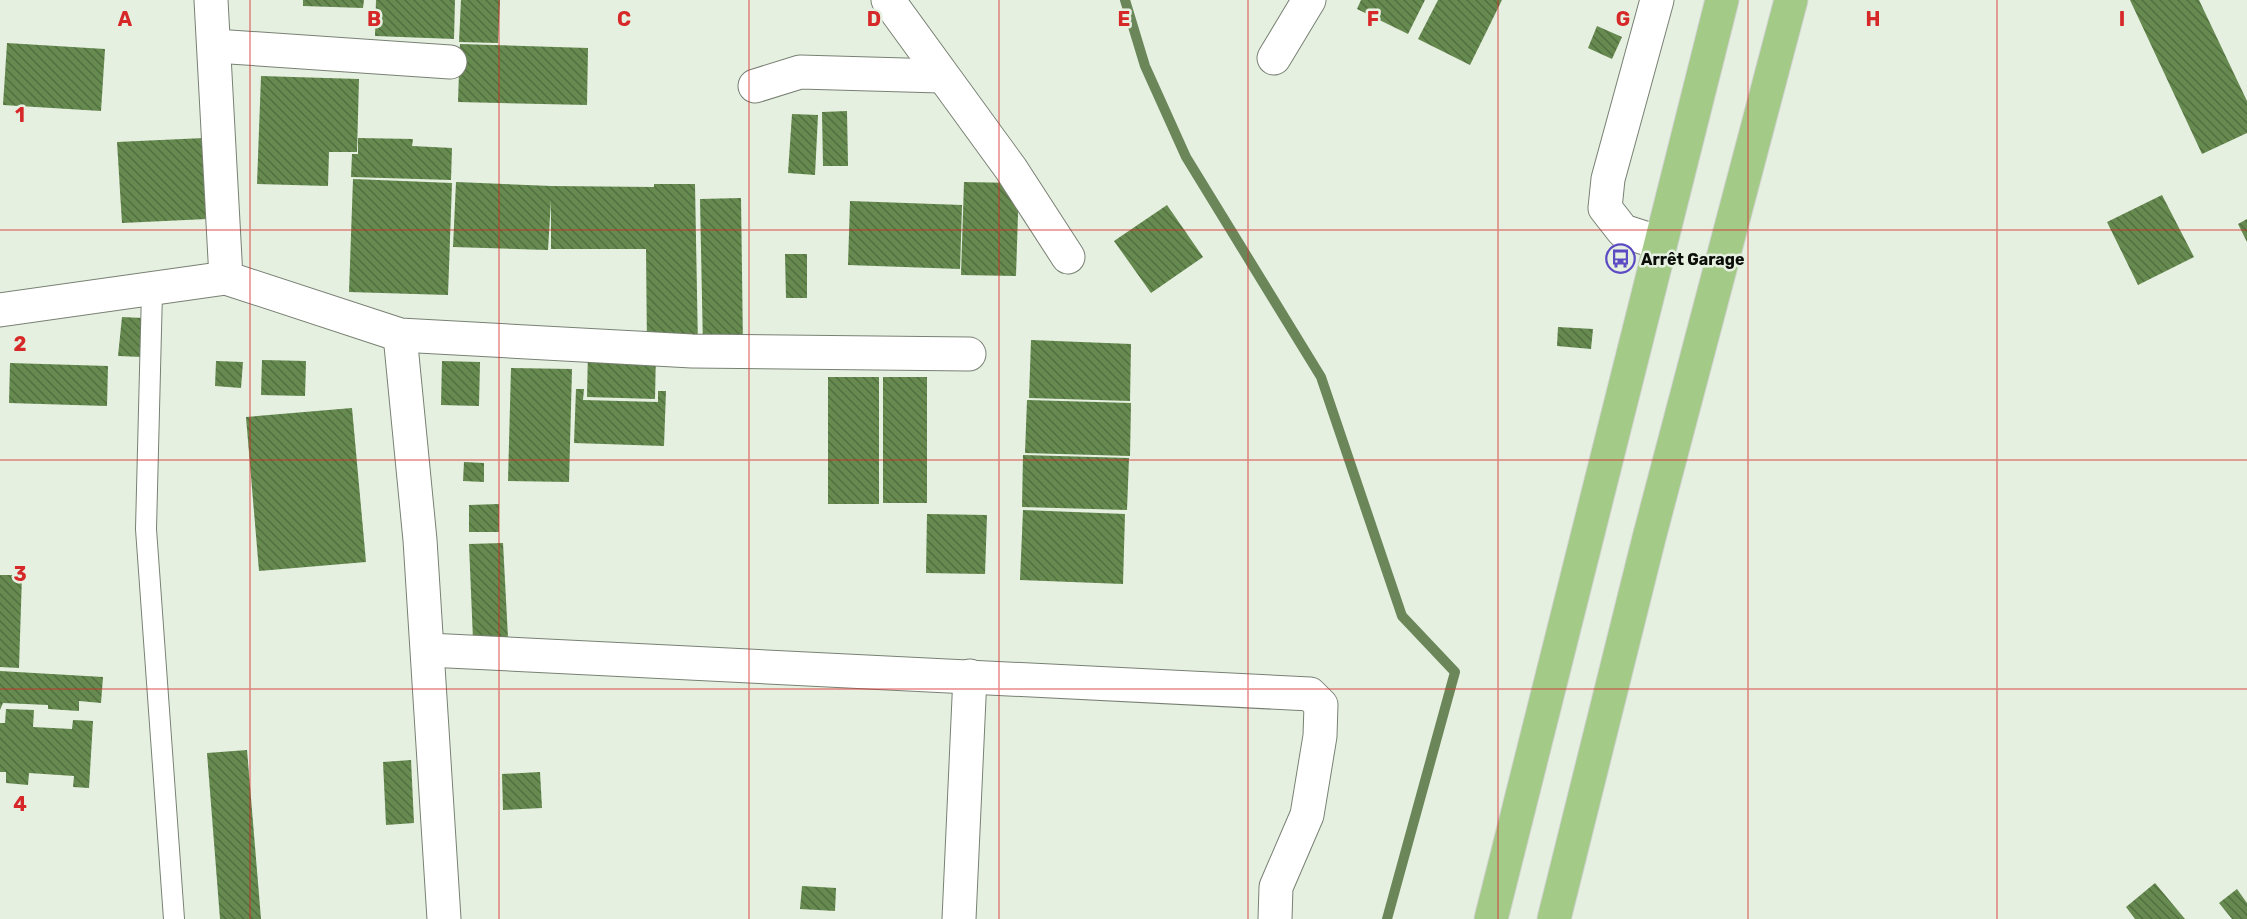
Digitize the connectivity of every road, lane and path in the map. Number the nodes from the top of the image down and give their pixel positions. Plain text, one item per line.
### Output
1 (211, 0) edge
2 (888, 0) edge
3 (1309, 0) edge
4 (1658, 0) edge
5 (1722, 0) edge
6 (1791, 0) edge
7 (214, 46) junction
8 (1274, 58) dead end
9 (450, 62) dead end
10 (940, 76) junction
11 (755, 86) dead end
12 (1660, 243) junction
13 (1068, 257) dead end
14 (226, 278) junction
15 (152, 291) junction
16 (0, 310) edge
17 (400, 335) junction
18 (969, 354) dead end
19 (428, 651) junction
20 (970, 676) junction
21 (174, 919) edge
22 (444, 919) edge
23 (959, 919) edge
24 (1275, 919) edge
25 (1491, 919) edge
26 (1554, 919) edge

1 - 7 street
2 - 10 street
3 - 8 street
4 - 12 street
5 - 12 main road
6 - 26 main road
7 - 9 street
7 - 14 street
10 - 11 street
10 - 13 street
12 - 25 main road
14 - 15 street
14 - 17 street
15 - 16 street
15 - 21 lane
17 - 18 street
17 - 19 street
19 - 20 street
19 - 22 street
20 - 23 street
20 - 24 street

